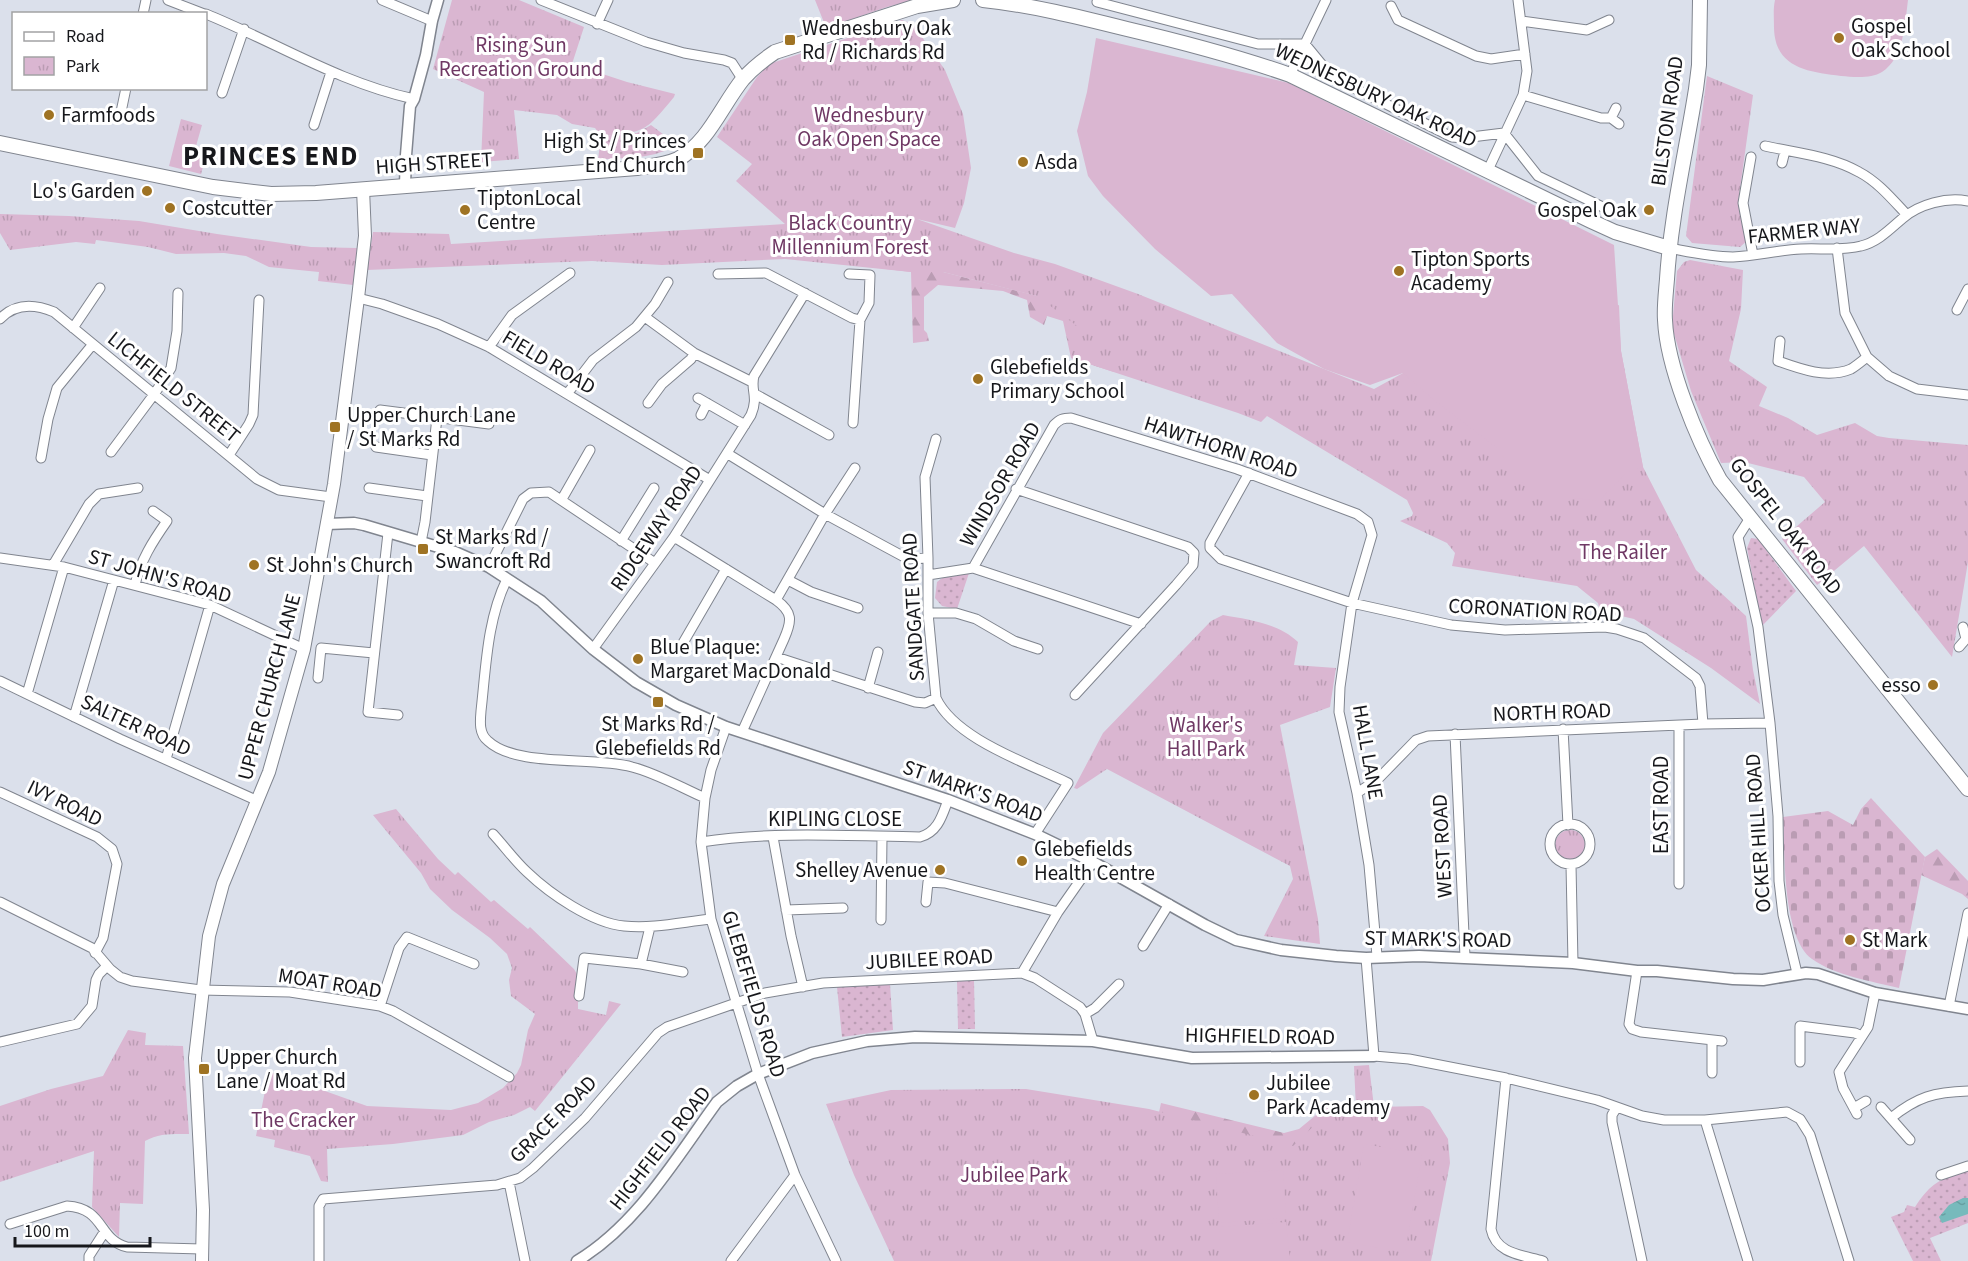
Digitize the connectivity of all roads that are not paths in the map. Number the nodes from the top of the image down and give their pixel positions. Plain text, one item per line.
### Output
1 (168, 0) edge
2 (382, 0) edge
3 (438, 0) edge
4 (541, 0) edge
5 (608, 0) edge
6 (953, 0) edge
7 (983, 0) edge
8 (1326, 0) edge
9 (1518, 0) edge
10 (1700, 0) edge
11 (1097, 2) dead end
12 (1391, 6) dead end
13 (200, 12) edge
14 (207, 15) edge
15 (1609, 20) dead end
16 (432, 21) junction
17 (1521, 21) junction
18 (597, 24) junction
19 (244, 29) junction
20 (1305, 44) junction
21 (1525, 54) junction
22 (331, 72) junction
23 (1290, 75) junction
24 (743, 80) junction
25 (126, 90) edge
26 (222, 93) dead end
27 (1523, 95) junction
28 (414, 99) junction
29 (1616, 108) dead end
30 (121, 112) dead end
31 (314, 125) dead end
32 (1504, 133) junction
33 (0, 143) edge
34 (1765, 146) dead end
35 (1785, 151) junction
36 (1751, 157) dead end
37 (1782, 163) dead end
38 (1488, 170) junction
39 (405, 185) junction
40 (363, 189) junction
41 (1968, 201) edge
42 (1609, 210) dead end
43 (1907, 215) junction
44 (1669, 248) junction
45 (1837, 248) junction
46 (1753, 255) junction
47 (570, 273) dead end
48 (718, 274) dead end
49 (849, 274) dead end
50 (668, 282) dead end
51 (100, 288) dead end
52 (1968, 289) edge
53 (178, 293) dead end
54 (805, 293) junction
55 (358, 298) junction
56 (259, 300) dead end
57 (1957, 310) dead end
58 (645, 317) junction
59 (0, 319) edge
60 (860, 320) junction
61 (73, 328) junction
62 (1780, 341) dead end
63 (93, 344) junction
64 (489, 347) junction
65 (694, 353) junction
66 (1866, 357) junction
67 (752, 382) junction
68 (155, 393) junction
69 (755, 393) junction
70 (567, 394) junction
71 (1968, 395) edge
72 (648, 403) dead end
73 (380, 410) dead end
74 (701, 415) dead end
75 (437, 418) junction
76 (1059, 419) joint
77 (853, 423) dead end
78 (489, 424) dead end
79 (744, 425) junction
80 (829, 435) dead end
81 (936, 439) dead end
82 (376, 447) dead end
83 (590, 450) dead end
84 (111, 452) dead end
85 (728, 454) junction
86 (229, 455) junction
87 (432, 455) junction
88 (41, 458) dead end
89 (855, 468) dead end
90 (1249, 473) junction
91 (710, 480) junction
92 (138, 488) dead end
93 (369, 488) dead end
94 (654, 488) dead end
95 (1016, 489) junction
96 (428, 496) junction
97 (331, 497) junction
98 (562, 500) junction
99 (153, 511) dead end
100 (825, 514) junction
101 (1750, 518) junction
102 (1368, 522) joint
103 (327, 524) junction
104 (388, 533) junction
105 (674, 537) junction
106 (621, 541) junction
107 (421, 542) junction
108 (0, 558) edge
109 (928, 558) junction
110 (655, 563) junction
111 (53, 565) junction
112 (64, 567) junction
113 (489, 567) junction
114 (973, 568) junction
115 (726, 569) junction
116 (928, 575) junction
117 (507, 579) junction
118 (114, 580) junction
119 (788, 580) junction
120 (135, 585) junction
121 (776, 600) junction
122 (1352, 603) junction
123 (210, 604) junction
124 (858, 608) dead end
125 (928, 613) junction
126 (1141, 624) junction
127 (1963, 627) dead end
128 (1967, 639) edge
129 (683, 643) dead end
130 (1959, 647) dead end
131 (304, 649) junction
132 (593, 649) junction
133 (1038, 649) dead end
134 (878, 651) dead end
135 (374, 653) junction
136 (776, 657) junction
137 (318, 678) dead end
138 (0, 681) edge
139 (868, 688) junction
140 (27, 694) junction
141 (1075, 695) dead end
142 (936, 698) junction
143 (398, 715) dead end
144 (74, 717) junction
145 (1770, 723) junction
146 (1703, 724) junction
147 (1678, 726) junction
148 (726, 727) junction
149 (1563, 729) junction
150 (742, 732) junction
151 (1455, 734) junction
152 (166, 759) junction
153 (1968, 789) edge
154 (0, 792) edge
155 (1357, 793) junction
156 (705, 798) junction
157 (948, 800) junction
158 (258, 801) junction
159 (1568, 825) junction
160 (494, 834) dead end
161 (1035, 834) junction
162 (773, 837) junction
163 (882, 837) junction
164 (701, 842) junction
165 (1093, 862) junction
166 (1571, 864) junction
167 (1679, 884) dead end
168 (0, 902) edge
169 (926, 902) dead end
170 (1169, 904) junction
171 (843, 908) dead end
172 (786, 910) junction
173 (1058, 912) junction
174 (1968, 913) edge
175 (711, 919) junction
176 (881, 920) dead end
177 (650, 927) junction
178 (1143, 946) dead end
179 (95, 953) junction
180 (1372, 957) junction
181 (1466, 957) junction
182 (1574, 963) junction
183 (474, 964) dead end
184 (641, 964) junction
185 (107, 966) junction
186 (1637, 971) junction
187 (683, 972) dead end
188 (1022, 973) junction
189 (1797, 974) junction
190 (1119, 984) dead end
191 (803, 987) junction
192 (201, 990) junction
193 (1875, 993) junction
194 (579, 996) dead end
195 (735, 1002) junction
196 (380, 1006) junction
197 (1949, 1006) junction
198 (1968, 1009) edge
199 (1085, 1014) junction
200 (1862, 1036) junction
201 (1093, 1041) junction
202 (1712, 1041) junction
203 (1722, 1041) dead end
204 (0, 1042) edge
205 (1374, 1056) junction
206 (1800, 1062) dead end
207 (1712, 1073) dead end
208 (758, 1074) junction
209 (508, 1077) dead end
210 (1506, 1078) junction
211 (1968, 1091) edge
212 (1866, 1101) dead end
213 (1617, 1107) junction
214 (1881, 1107) dead end
215 (1891, 1118) junction
216 (1705, 1120) junction
217 (1910, 1140) dead end
218 (1968, 1166) edge
219 (795, 1175) junction
220 (1941, 1175) dead end
221 (508, 1182) junction
222 (10, 1224) dead end
223 (105, 1231) junction
224 (202, 1255) edge
225 (89, 1261) edge
226 (319, 1261) edge
227 (525, 1261) edge
228 (577, 1261) edge
229 (731, 1261) edge
230 (836, 1261) edge
231 (1543, 1261) edge
232 (1642, 1261) edge
233 (1748, 1261) edge
234 (1849, 1261) edge

1 - 13 street
2 - 16 street
3 - 16 street
4 - 18 street
5 - 18 street
6 - 24 main road, HIGH STREET
7 - 23 main road, WEDNESBURY OAK ROAD
8 - 20 street
9 - 17 street
10 - 44 main road, BILSTON ROAD
11 - 20 street, WEDNESBURY OAK ROAD
12 - 21 street
14 - 19 street
15 - 17 street
16 - 28 street
17 - 21 street
18 - 24 street
19 - 22 street
19 - 26 street
20 - 23 street
20 - 32 street, WEDNESBURY OAK ROAD
21 - 27 street
22 - 28 street
22 - 31 street
23 - 38 main road, WEDNESBURY OAK ROAD
24 - 39 main road, HIGH STREET
25 - 30 street
27 - 29 street
27 - 32 street
28 - 39 street
32 - 38 street
32 - 42 street, WEDNESBURY OAK ROAD
33 - 40 main road, HIGH STREET
34 - 35 street
35 - 37 street
35 - 43 street
36 - 46 street
38 - 44 main road, WEDNESBURY OAK ROAD
39 - 40 main road, HIGH STREET
40 - 55 main road, UPPER CHURCH LANE
41 - 43 street, FARMER WAY
43 - 45 street, FARMER WAY
44 - 46 street, FARMER WAY
44 - 101 main road, GOSPEL OAK ROAD
45 - 46 street, FARMER WAY
45 - 66 street
47 - 64 street
48 - 54 street
49 - 60 street
50 - 58 street
51 - 61 street
52 - 57 street
53 - 68 street
54 - 60 street
54 - 67 street
55 - 64 street, FIELD ROAD
55 - 97 main road, UPPER CHURCH LANE
56 - 86 street
58 - 65 street
58 - 70 street
59 - 61 street, LICHFIELD STREET
60 - 77 street
61 - 63 street, LICHFIELD STREET
62 - 66 street
63 - 68 street, LICHFIELD STREET
63 - 88 street
64 - 70 street, FIELD ROAD
65 - 67 street
65 - 72 street
66 - 71 street
67 - 69 street
68 - 84 street
68 - 86 street, LICHFIELD STREET
69 - 79 street, RIDGEWAY ROAD
69 - 80 street
70 - 91 street, FIELD ROAD
73 - 75 street
74 - 79 street
75 - 78 street
75 - 87 street
76 - 90 street, HAWTHORN ROAD
76 - 95 street, WINDSOR ROAD
79 - 85 street, RIDGEWAY ROAD
81 - 109 street, SANDGATE ROAD
82 - 87 street
83 - 98 street
85 - 91 street, RIDGEWAY ROAD
85 - 100 street
86 - 97 street, LICHFIELD STREET
87 - 96 street
89 - 100 street
90 - 102 street, HAWTHORN ROAD
90 - 122 street, CORONATION ROAD
91 - 105 street, RIDGEWAY ROAD
92 - 111 street
93 - 96 street
94 - 106 street
95 - 114 street, WINDSOR ROAD
95 - 126 street
96 - 107 street
97 - 103 main road, UPPER CHURCH LANE
98 - 106 street
98 - 113 street
99 - 120 street
100 - 109 street
100 - 119 street
101 - 145 street, OCKER HILL ROAD
101 - 153 main road, GOSPEL OAK ROAD
102 - 122 street, HALL LANE
103 - 104 street, ST MARK'S ROAD
103 - 131 main road, UPPER CHURCH LANE
104 - 107 street, ST MARK'S ROAD
104 - 135 street
105 - 110 street, RIDGEWAY ROAD
105 - 115 street
106 - 110 street
107 - 113 street, ST MARK'S ROAD
108 - 111 street, ST JOHN'S ROAD
109 - 116 street, SANDGATE ROAD
110 - 132 street, RIDGEWAY ROAD
111 - 112 street, ST JOHN'S ROAD
112 - 118 street, ST JOHN'S ROAD
112 - 140 street
113 - 117 street, ST MARK'S ROAD
114 - 116 street
114 - 126 street
115 - 121 street
115 - 129 street
116 - 125 street, SANDGATE ROAD
117 - 132 street, ST MARK'S ROAD
117 - 156 street
118 - 120 street, ST JOHN'S ROAD
118 - 144 street
119 - 121 street
119 - 124 street
120 - 123 street, ST JOHN'S ROAD
121 - 136 street
122 - 146 street, CORONATION ROAD
122 - 155 street, HALL LANE
123 - 131 street, ST JOHN'S ROAD
123 - 152 street
125 - 133 street
125 - 142 street, SANDGATE ROAD
126 - 141 street
127 - 128 street
128 - 130 street
131 - 158 main road, UPPER CHURCH LANE
132 - 148 street, ST MARK'S ROAD
134 - 139 street
135 - 137 street
135 - 143 street
136 - 139 street
136 - 150 street
138 - 140 street, SALTER ROAD
139 - 142 street
140 - 144 street, SALTER ROAD
142 - 161 street, SANDGATE ROAD
144 - 152 street, SALTER ROAD
145 - 146 street, NORTH ROAD
145 - 189 street, OCKER HILL ROAD
146 - 147 street, NORTH ROAD
147 - 149 street, NORTH ROAD
147 - 167 street, EAST ROAD
148 - 150 street, ST MARK'S ROAD
148 - 156 street, GLEBEFIELDS ROAD
149 - 151 street, NORTH ROAD
149 - 159 street
150 - 157 street, ST MARK'S ROAD
151 - 155 street, NORTH ROAD
151 - 181 street, WEST ROAD
152 - 158 street, SALTER ROAD
154 - 179 street, IVY ROAD
155 - 180 street, HALL LANE
156 - 164 street, GLEBEFIELDS ROAD
157 - 161 street, ST MARK'S ROAD
157 - 163 street, KIPLING CLOSE
158 - 192 main road, UPPER CHURCH LANE
159 - 166 street
159 - 166 street
160 - 177 street
161 - 165 street, ST MARK'S ROAD
162 - 163 street, KIPLING CLOSE
162 - 164 street, KIPLING CLOSE
162 - 172 street
163 - 176 street
164 - 175 street, GLEBEFIELDS ROAD
165 - 170 street, ST MARK'S ROAD
165 - 173 street
166 - 182 street
168 - 179 street, MOAT ROAD
169 - 173 street
170 - 178 street
170 - 180 street, ST MARK'S ROAD
171 - 172 street
172 - 191 street
173 - 188 street
174 - 197 street
175 - 177 street
175 - 195 street, GLEBEFIELDS ROAD
177 - 184 street
179 - 185 street, MOAT ROAD
180 - 181 street, ST MARK'S ROAD
180 - 205 street, HALL LANE
181 - 182 street, ST MARK'S ROAD
182 - 186 street, ST MARK'S ROAD
183 - 196 street
184 - 187 street
184 - 194 street
185 - 192 street, MOAT ROAD
185 - 204 street
186 - 189 street, ST MARK'S ROAD
186 - 202 street
188 - 191 street, JUBILEE ROAD
188 - 199 street, JUBILEE ROAD
189 - 193 street
190 - 199 street
191 - 195 street, JUBILEE ROAD
192 - 196 street, MOAT ROAD
192 - 224 main road, UPPER CHURCH LANE
193 - 197 street
193 - 200 street
195 - 208 street, GLEBEFIELDS ROAD
195 - 221 street, GRACE ROAD
196 - 209 street, MOAT ROAD
197 - 198 street
199 - 201 street
200 - 206 street
200 - 212 street
201 - 205 street, HIGHFIELD ROAD
201 - 208 street, HIGHFIELD ROAD
202 - 203 street
202 - 207 street
205 - 210 street, HIGHFIELD ROAD
208 - 219 street, GLEBEFIELDS ROAD
208 - 228 street, HIGHFIELD ROAD
210 - 213 street, HIGHFIELD ROAD
210 - 231 street
211 - 215 street
213 - 216 street, HIGHFIELD ROAD
213 - 232 street
214 - 215 street
215 - 217 street
216 - 233 street
216 - 234 street, HIGHFIELD ROAD
218 - 220 street
219 - 229 street
219 - 230 street, GLEBEFIELDS ROAD
221 - 226 street, GRACE ROAD
221 - 227 street
222 - 223 street
223 - 224 street
223 - 225 street

